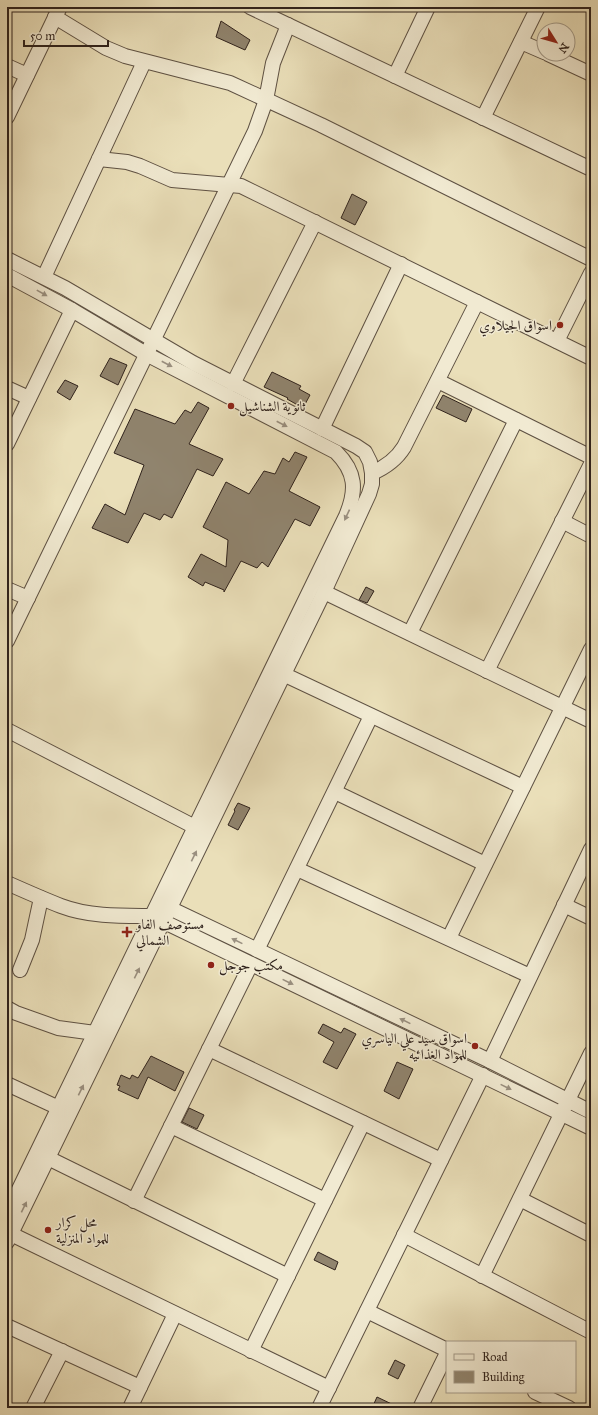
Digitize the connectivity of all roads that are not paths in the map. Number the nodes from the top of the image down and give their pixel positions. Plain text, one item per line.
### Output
1 (428, 7) edge
2 (538, 7) edge
3 (259, 9) edge
4 (57, 12) edge
5 (288, 25) junction
6 (521, 42) junction
7 (536, 49) edge
8 (144, 62) junction
9 (565, 62) edge
10 (7, 66) edge
11 (591, 74) edge
12 (27, 75) junction
13 (395, 76) junction
14 (266, 100) junction
15 (7, 117) edge
16 (483, 118) junction
17 (99, 159) junction
18 (591, 169) edge
19 (228, 185) junction
20 (315, 222) junction
21 (7, 259) edge
22 (591, 259) edge
23 (401, 264) junction
24 (591, 273) edge
25 (7, 275) edge
26 (44, 277) junction
27 (476, 302) junction
28 (72, 310) junction
29 (153, 341) junction
30 (557, 341) junction
31 (146, 354) junction
32 (591, 358) edge
33 (438, 381) junction
34 (233, 384) junction
35 (7, 388) edge
36 (29, 398) junction
37 (516, 420) junction
38 (322, 429) junction
39 (7, 444) edge
40 (591, 457) edge
41 (591, 464) edge
42 (372, 473) junction
43 (562, 521) junction
44 (591, 536) edge
45 (7, 589) edge
46 (324, 592) junction
47 (28, 598) junction
48 (410, 633) junction
49 (7, 641) edge
50 (591, 649) edge
51 (487, 670) junction
52 (284, 674) junction
53 (562, 707) junction
54 (372, 716) junction
55 (591, 721) edge
56 (7, 730) edge
57 (523, 787) junction
58 (335, 792) junction
59 (195, 827) junction
60 (591, 849) edge
61 (485, 864) junction
62 (297, 869) junction
63 (7, 883) edge
64 (41, 898) junction
65 (164, 905) junction
66 (564, 905) junction
67 (591, 918) edge
68 (157, 919) junction
69 (449, 938) junction
70 (258, 950) junction
71 (251, 964) junction
72 (20, 970) dead end
73 (530, 976) junction
74 (7, 1008) edge
75 (95, 1033) junction
76 (209, 1049) junction
77 (591, 1053) edge
78 (490, 1061) junction
79 (483, 1075) junction
80 (7, 1084) edge
81 (568, 1100) junction
82 (59, 1108) junction
83 (591, 1112) edge
84 (561, 1113) junction
85 (362, 1123) junction
86 (171, 1126) junction
87 (591, 1128) edge
88 (48, 1158) junction
89 (441, 1160) junction
90 (520, 1199) junction
91 (325, 1200) junction
92 (134, 1201) junction
93 (9, 1203) edge
94 (404, 1235) junction
95 (591, 1236) edge
96 (9, 1238) edge
97 (288, 1276) junction
98 (482, 1276) junction
99 (367, 1312) junction
100 (175, 1314) junction
101 (7, 1326) edge
102 (591, 1332) edge
103 (62, 1351) junction
104 (251, 1351) junction
105 (446, 1351) edge
106 (446, 1353) edge
107 (140, 1387) junction
108 (329, 1388) junction
109 (538, 1393) edge
110 (33, 1408) edge
111 (130, 1408) edge
112 (319, 1408) edge
113 (420, 1408) edge
114 (569, 1408) edge

1 - 13 street
2 - 6 street
3 - 5 street
4 - 8 street
4 - 12 street
5 - 13 street
5 - 14 street
6 - 7 street
6 - 16 street
8 - 14 street
8 - 17 street
9 - 11 street
10 - 12 street
12 - 15 street
13 - 16 street
14 - 19 street
14 - 22 street
16 - 18 street
17 - 19 street
17 - 26 street
19 - 20 street
19 - 29 street
20 - 23 street
20 - 34 street
21 - 26 street
23 - 27 street
23 - 38 street
24 - 30 street
25 -> 28 street
26 - 29 street
27 - 30 street
27 - 33 street
28 - 31 street
28 - 36 street
29 - 31 street
29 - 34 street
30 - 32 street
31 - 47 street
31 -> 59 street
33 - 37 street
33 - 42 street
34 - 38 street
35 - 36 street
36 - 39 street
37 - 40 street
37 - 48 street
38 - 42 street
41 - 43 street
42 - 46 street
43 - 44 street
43 - 51 street
45 - 47 street
46 - 48 street
46 - 52 street
47 - 49 street
48 - 51 street
50 - 53 street
51 - 53 street
52 - 54 street
65 -> 52 street
53 - 55 street
53 - 57 street
54 - 57 street
54 - 58 street
56 - 59 street
57 - 61 street
58 - 61 street
58 - 62 street
59 - 65 street
60 - 66 street
61 - 69 street
62 - 69 street
62 - 70 street
63 - 64 street
64 - 68 street
64 - 72 street
65 - 68 street
70 -> 65 street
66 - 67 street
66 - 73 street
68 - 71 street
68 - 75 street
88 -> 68 street
69 - 73 street
78 -> 70 street
71 - 76 street
71 -> 79 street
73 - 78 street
74 - 75 street
75 - 82 street
76 - 85 street
76 - 86 street
77 - 81 street
78 - 81 street
79 -> 84 street
79 - 89 street
80 - 82 street
81 - 83 street
81 - 84 street
82 - 93 street
84 - 87 street
84 - 90 street
85 - 89 street
85 - 91 street
86 - 91 street
86 - 92 street
88 - 92 street
96 -> 88 street
89 - 94 street
90 - 95 street
90 - 98 street
91 - 97 street
92 - 97 street
94 - 98 street
94 - 99 street
96 - 100 street
97 - 104 street
98 - 102 street
99 - 105 street
99 - 108 street
100 - 104 street
100 - 107 street
101 - 103 street
103 - 107 street
103 - 110 street
104 - 108 street
106 - 113 street
107 - 111 street
108 - 112 street
109 - 114 street

